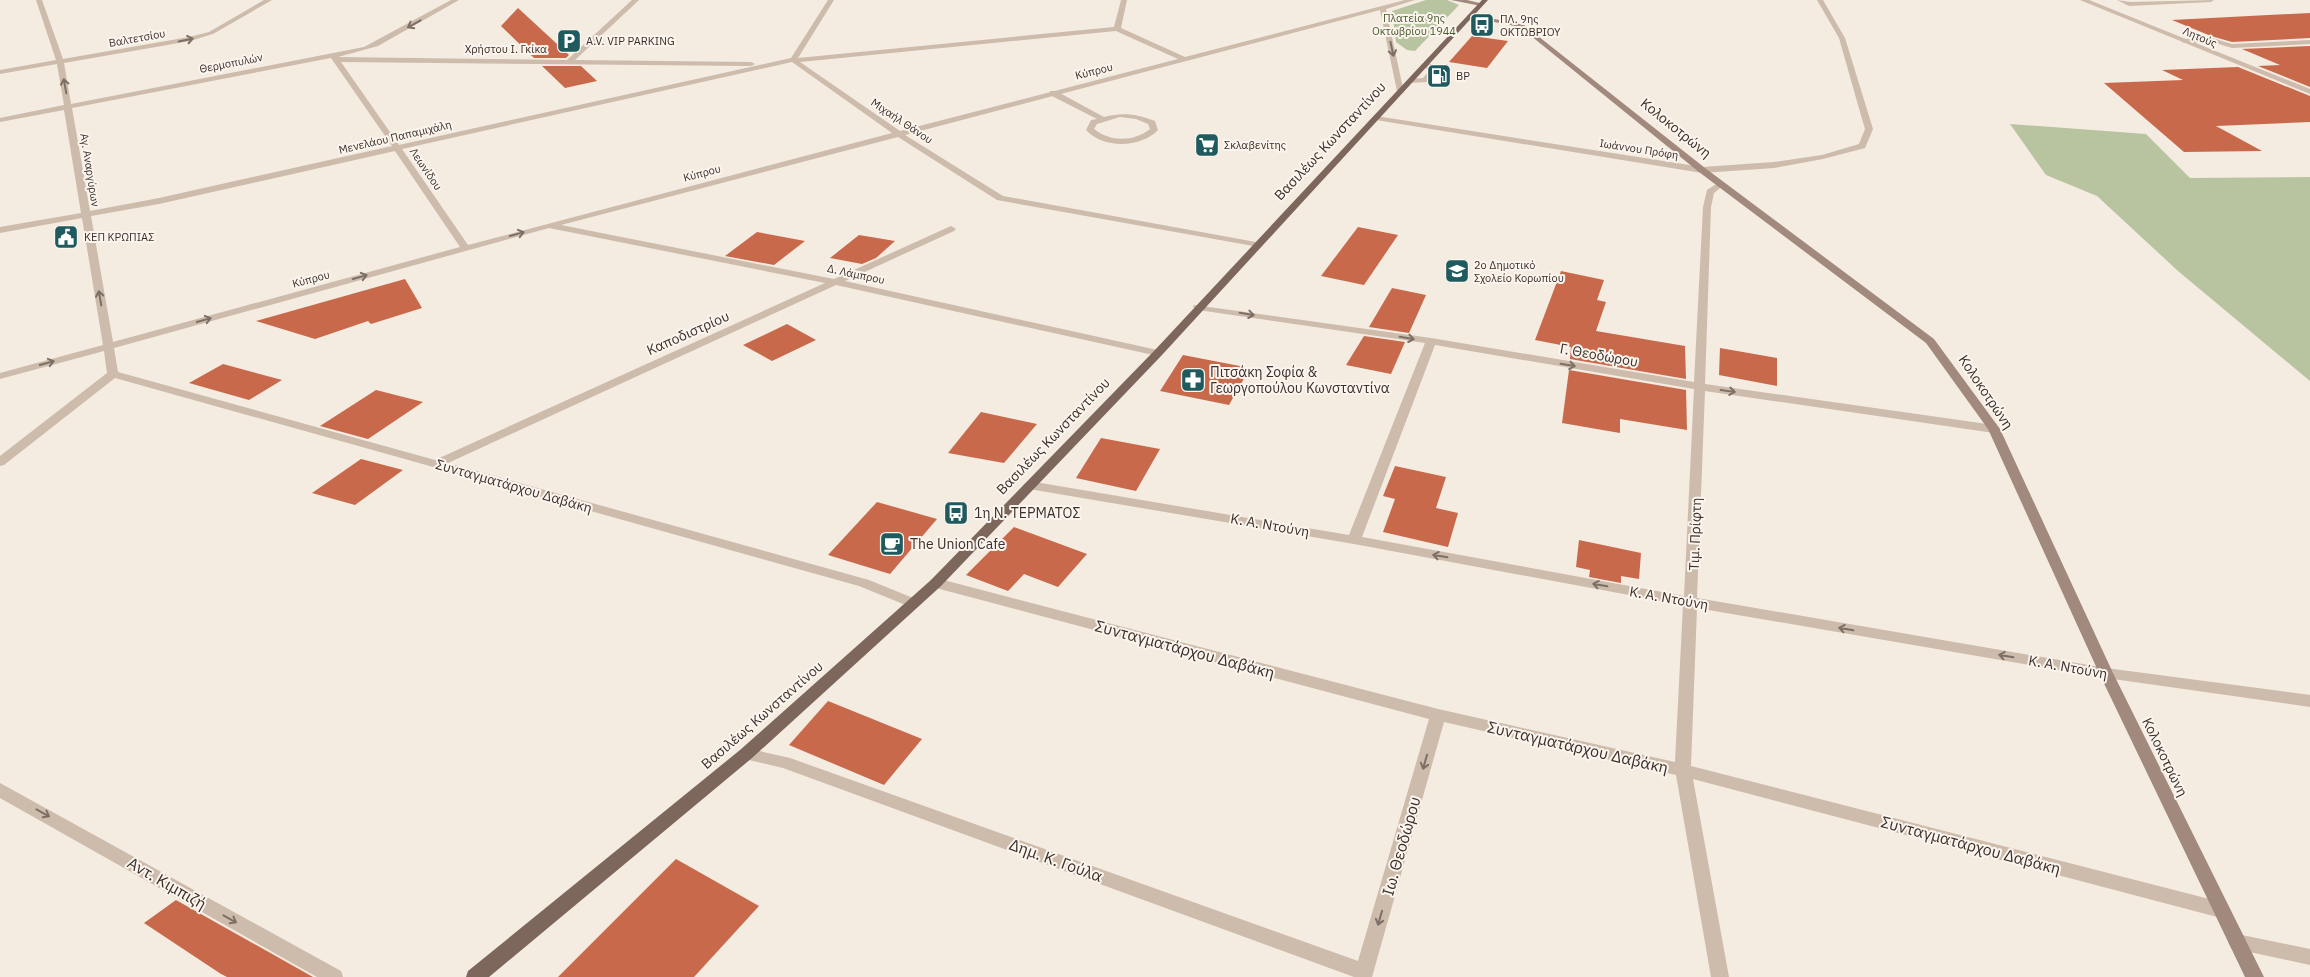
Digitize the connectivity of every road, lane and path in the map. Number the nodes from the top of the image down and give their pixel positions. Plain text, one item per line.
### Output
1 (39, 0) edge
2 (269, 0) edge
3 (456, 0) edge
4 (636, 0) edge
5 (831, 0) edge
6 (1124, 0) edge
7 (1412, 0) edge
8 (1454, 0) edge
9 (1820, 0) edge
10 (2083, 0) edge
11 (2120, 0) edge
12 (2211, 0) edge
13 (1483, 2) edge
14 (1383, 8) junction
15 (1470, 16) junction
16 (1117, 29) junction
17 (2184, 41) junction
18 (2310, 42) edge
19 (2310, 50) edge
20 (2216, 55) junction
21 (335, 58) junction
22 (1184, 59) junction
23 (793, 60) junction
24 (570, 61) junction
25 (60, 62) junction
26 (766, 65) junction
27 (1426, 65) joint
28 (0, 72) edge
29 (1411, 81) joint
30 (2310, 87) edge
31 (2298, 88) junction
32 (1401, 91) junction
33 (2310, 92) edge
34 (1053, 93) junction
35 (68, 106) junction
36 (1101, 118) junction
37 (1376, 118) junction
38 (0, 120) edge
39 (897, 133) junction
40 (398, 148) junction
41 (1702, 170) junction
42 (1721, 184) junction
43 (86, 215) junction
44 (547, 226) junction
45 (951, 228) dead end
46 (0, 230) edge
47 (1256, 246) junction
48 (466, 248) junction
49 (836, 282) junction
50 (1198, 307) junction
51 (1431, 341) junction
52 (108, 346) junction
53 (1158, 353) junction
54 (113, 374) junction
55 (0, 376) edge
56 (1701, 387) junction
57 (1994, 428) junction
58 (0, 462) edge
59 (436, 464) junction
60 (1030, 485) junction
61 (1354, 540) junction
62 (936, 583) junction
63 (1692, 602) junction
64 (913, 603) junction
65 (2106, 673) junction
66 (2310, 701) edge
67 (1438, 715) junction
68 (746, 754) junction
69 (1683, 770) junction
70 (0, 790) edge
71 (2221, 910) junction
72 (2237, 942) junction
73 (2310, 957) edge
74 (1364, 974) edge
75 (334, 977) edge
76 (476, 977) edge
77 (1720, 977) edge
78 (2255, 977) edge

1 - 25 street, Αγ. Αναργύρων
25 -> 2 street, Βαλτετσίου
3 -> 21 street, Θερμοπυλών
4 - 24 street
5 - 23 street
6 - 16 street
7 - 14 street, Κύπρου
8 - 13 street
9 - 41 street, Ιωάννου Πρόφη
10 - 17 street, Λητούς
11 - 12 street
13 - 15 main road
14 - 22 street, Κύπρου
14 -> 32 street
15 - 27 main road
15 - 41 street, Κολοκοτρώνη
16 - 22 street
16 - 23 street, Μενελάου Παπαμιχάλη
17 - 18 street
17 - 20 street, Λητούς
19 - 20 street
20 - 31 street, Λητούς
21 - 24 street, Χρήστου Ι. Γκίκα
21 - 35 street, Θερμοπυλών
21 - 40 street, Λεωνίδου
22 - 34 street, Κύπρου
23 - 26 street, Μενελάου Παπαμιχάλη
23 - 39 street, Μιχαήλ Θάνου
24 - 26 street, Χρήστου Ι. Γκίκα
25 - 28 street, Βαλτετσίου
35 -> 25 street, Αγ. Αναργύρων
26 - 40 street, Μενελάου Παπαμιχάλη
27 - 29 street
29 - 32 main road, Βασιλέως Κωνσταντίνου
30 - 31 street
31 - 33 street, Λητούς
32 - 37 main road, Βασιλέως Κωνσταντίνου
34 - 36 street
34 - 39 street, Κύπρου
35 - 38 street, Θερμοπυλών
35 - 43 street, Αγ. Αναργύρων
36 - 36 street
37 - 41 street, Ιωάννου Πρόφη
37 - 47 main road, Βασιλέως Κωνσταντίνου
39 - 44 street, Κύπρου
39 - 47 street, Μιχαήλ Θάνου
40 - 43 street, Μενελάου Παπαμιχάλη
40 - 48 street, Λεωνίδου
41 - 42 street, Κολοκοτρώνη
42 - 56 street, Τιμ. Πρίφτη
42 - 57 street, Κολοκοτρώνη
43 - 46 street, Μενελάου Παπαμιχάλη
52 -> 43 street, Αγ. Αναργύρων
48 -> 44 street, Κύπρου
44 - 49 street, Δ. Λάμπρου
45 - 49 street, Καποδιστρίου
47 - 50 main road, Βασιλέως Κωνσταντίνου
52 -> 48 street, Κύπρου
49 - 53 street, Δ. Λάμπρου
49 - 59 street, Καποδιστρίου
50 -> 51 street, Γ. Θεοδώρου
50 - 53 main road, Βασιλέως Κωνσταντίνου
51 -> 56 street, Γ. Θεοδώρου
51 - 61 street
52 - 54 street, Αγ. Αναργύρων
55 -> 52 street, Κύπρου
53 - 60 main road, Βασιλέως Κωνσταντίνου
54 - 58 street
54 - 59 street, Συνταγματάρχου Δαβάκη
56 -> 57 street, Γ. Θεοδώρου
56 - 63 street, Τιμ. Πρίφτη
57 - 65 street, Κολοκοτρώνη
59 - 64 street, Συνταγματάρχου Δαβάκη
60 - 61 street, Κ. Α. Ντούνη
60 - 62 main road, Βασιλέως Κωνσταντίνου
63 -> 61 street, Κ. Α. Ντούνη
62 - 64 main road, Βασιλέως Κωνσταντίνου
62 - 67 street, Συνταγματάρχου Δαβάκη
65 -> 63 street, Κ. Α. Ντούνη
63 - 69 street, Τιμ. Πρίφτη
64 - 68 main road, Βασιλέως Κωνσταντίνου
65 - 66 street, Κ. Α. Ντούνη
65 - 71 street, Κολοκοτρώνη
67 - 69 street, Συνταγματάρχου Δαβάκη
67 -> 74 street, Ιω. Θεοδώρου
68 - 74 street, Δημ. Κ. Γούλα
68 - 76 main road, Βασιλέως Κωνσταντίνου
69 - 71 street, Συνταγματάρχου Δαβάκη
69 - 77 street, Τιμ. Πρίφτη
70 -> 75 street, Αντ. Κιμπιζή
71 - 72 street, Κολοκοτρώνη
72 - 73 street
72 - 78 street, Κολοκοτρώνη

